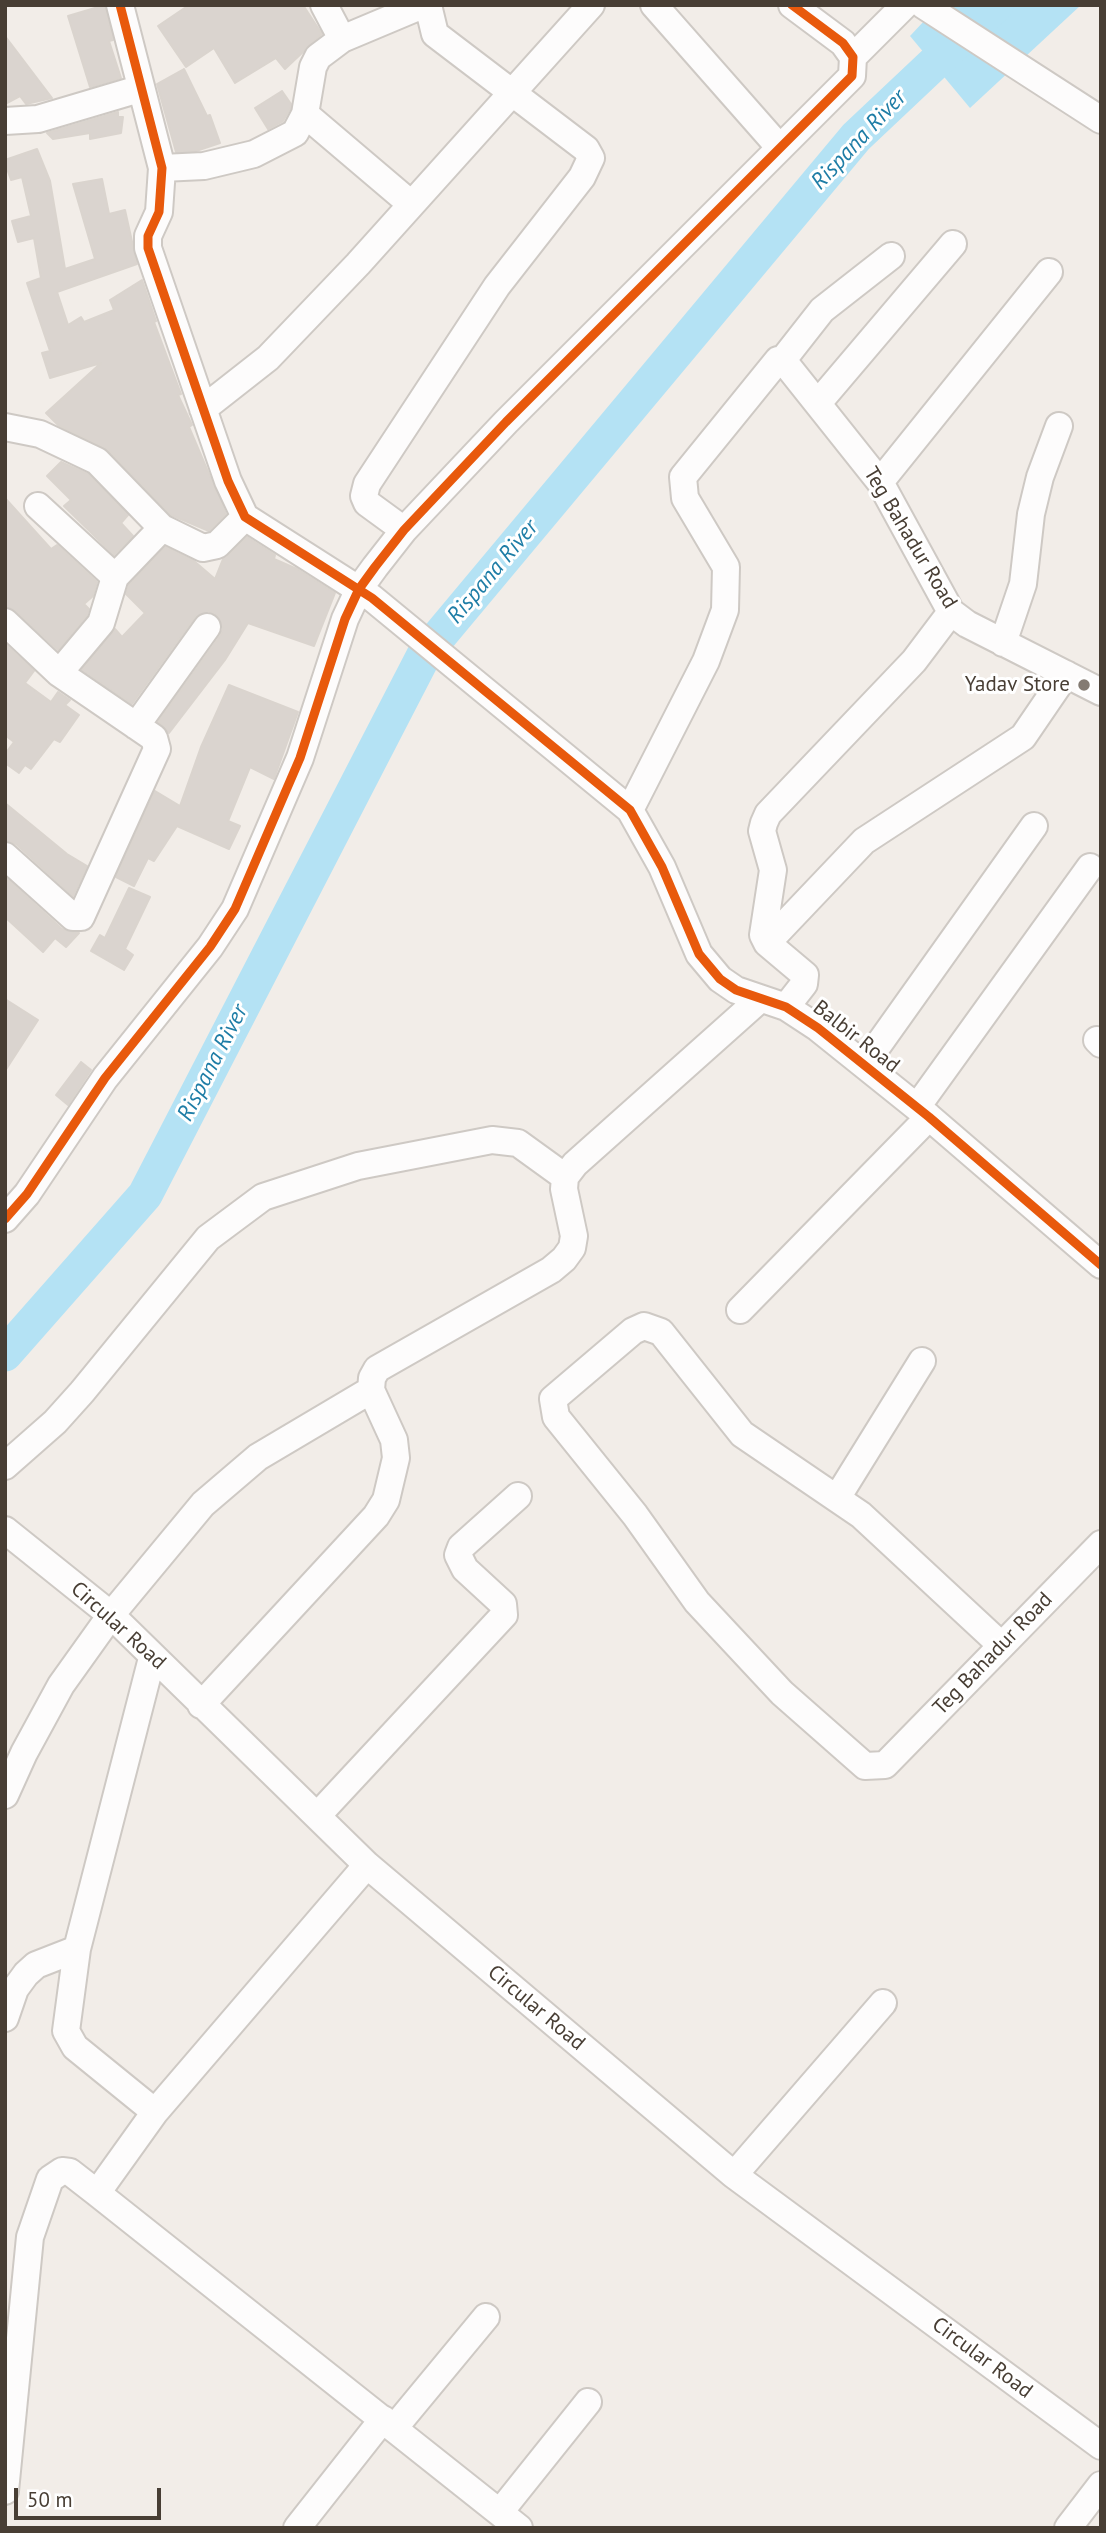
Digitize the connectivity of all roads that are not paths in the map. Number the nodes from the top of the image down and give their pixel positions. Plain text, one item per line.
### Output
1 (324, 5) edge
2 (426, 5) edge
3 (591, 5) edge
4 (654, 5) edge
5 (792, 5) edge
6 (905, 5) edge
7 (923, 5) edge
8 (128, 10) edge
9 (342, 39) junction
10 (853, 57) junction
11 (139, 89) junction
12 (512, 92) junction
13 (305, 114) junction
14 (1101, 120) edge
15 (5, 121) edge
16 (780, 149) junction
17 (162, 168) junction
18 (411, 204) junction
19 (953, 244) dead end
20 (891, 256) dead end
21 (1049, 272) dead end
22 (784, 363) junction
23 (818, 403) junction
24 (203, 410) junction
25 (1059, 426) dead end
26 (11, 428) edge
27 (880, 482) junction
28 (38, 506) dead end
29 (245, 517) junction
30 (162, 528) junction
31 (404, 530) junction
32 (115, 577) junction
33 (365, 593) junction
34 (951, 612) junction
35 (5, 622) edge
36 (207, 627) dead end
37 (1003, 643) junction
38 (58, 673) junction
39 (1066, 674) junction
40 (1101, 692) edge
41 (136, 726) junction
42 (630, 810) junction
43 (1034, 826) dead end
44 (5, 856) edge
45 (1090, 867) dead end
46 (767, 943) junction
47 (760, 999) junction
48 (786, 1007) junction
49 (864, 1065) junction
50 (923, 1112) junction
51 (565, 1177) junction
52 (5, 1219) edge
53 (1101, 1265) edge
54 (740, 1310) dead end
55 (922, 1360) dead end
56 (371, 1391) junction
57 (5, 1466) edge
58 (518, 1496) dead end
59 (837, 1498) junction
60 (5, 1530) edge
61 (1101, 1544) edge
62 (111, 1615) junction
63 (1001, 1645) junction
64 (152, 1658) junction
65 (201, 1705) junction
66 (5, 1795) edge
67 (317, 1816) junction
68 (367, 1865) junction
69 (77, 1949) junction
70 (883, 2003) dead end
71 (5, 2018) edge
72 (155, 2112) junction
73 (734, 2175) junction
74 (97, 2193) junction
75 (486, 2317) dead end
76 (588, 2402) dead end
77 (389, 2423) junction
78 (1101, 2446) edge
79 (1101, 2485) edge
80 (5, 2491) edge
81 (510, 2520) edge
82 (301, 2526) edge
83 (1068, 2528) edge

1 - 9 street
2 - 9 street
2 - 12 street
3 - 12 street
4 - 16 street
5 - 10 street
6 - 10 street
7 - 14 street
8 - 11 street
9 - 13 street
10 - 16 street
11 - 15 street
11 - 17 street
12 - 18 street
12 - 31 street
13 - 17 street
13 - 18 street
16 - 31 street
17 - 24 street
18 - 24 street
19 - 23 street
20 - 22 street
21 - 27 street
22 - 23 street, Teg Bahadur Road
22 - 42 street
23 - 27 street, Teg Bahadur Road
24 - 29 street
25 - 37 street
26 - 30 street
27 - 34 street, Teg Bahadur Road
28 - 32 street
29 - 30 street
29 - 33 street, Balbir Road
30 - 32 street
31 - 33 street
32 - 38 street
33 - 42 street, Balbir Road
33 - 52 street
34 - 37 street, Teg Bahadur Road
34 - 46 street
35 - 38 street
36 - 41 street
37 - 39 street, Teg Bahadur Road
38 - 41 street
39 - 40 street, Teg Bahadur Road
39 - 46 street
41 - 44 street
42 - 47 street, Balbir Road
43 - 49 street
45 - 50 street
46 - 48 street, Balbir Road
47 - 48 street, Balbir Road
47 - 51 street
48 - 49 street, Balbir Road
49 - 50 street, Balbir Road
50 - 53 street, Balbir Road
50 - 54 street
51 - 56 street
51 - 57 street
55 - 59 street
56 - 62 street
56 - 65 street
58 - 67 street
59 - 63 street
59 - 63 street, Teg Bahadur Road
60 - 62 street, Circular Road
61 - 63 street, Teg Bahadur Road
62 - 64 street, Circular Road
62 - 66 street
64 - 65 street, Circular Road
64 - 69 street
65 - 67 street, Circular Road
67 - 68 street, Circular Road
68 - 72 street
68 - 73 street, Circular Road
69 - 71 street
69 - 72 street
70 - 73 street
72 - 74 street
73 - 78 street, Circular Road
74 - 77 street
74 - 80 street
75 - 77 street
76 - 81 street
77 - 81 street
77 - 82 street
79 - 83 street

